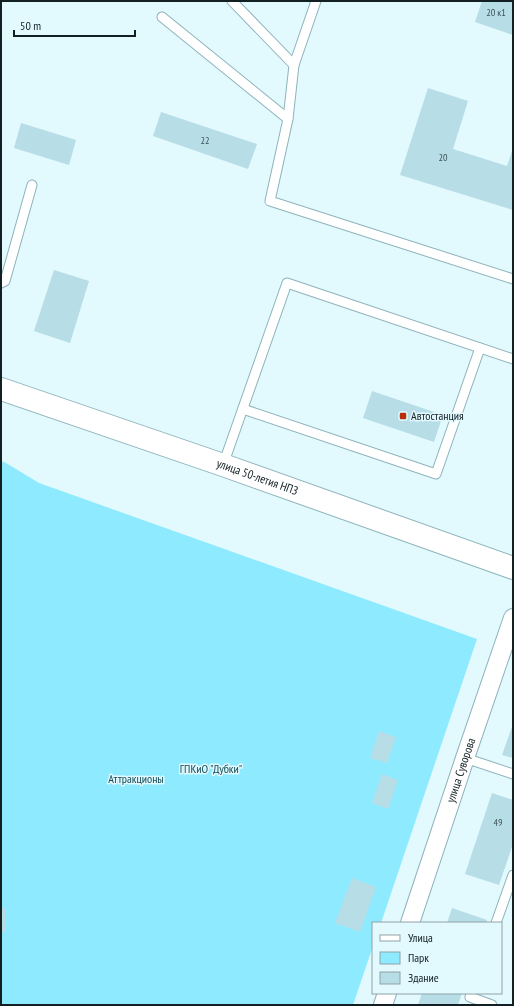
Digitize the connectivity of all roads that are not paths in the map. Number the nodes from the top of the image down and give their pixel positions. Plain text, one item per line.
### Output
1 (232, 1) edge
2 (316, 1) edge
3 (162, 17) dead end
4 (294, 65) junction
5 (288, 119) junction
6 (32, 184) dead end
7 (513, 279) edge
8 (1, 284) edge
9 (480, 348) junction
10 (513, 360) edge
11 (1, 389) edge
12 (243, 409) junction
13 (223, 465) junction
14 (513, 568) edge
15 (513, 618) edge
16 (465, 758) junction
17 (513, 774) edge
18 (513, 875) edge
19 (410, 922) edge
20 (496, 922) edge
21 (387, 994) edge
22 (471, 994) edge
23 (383, 1005) edge
24 (492, 1005) edge

1 - 4 lane
2 - 4 lane
3 - 5 lane
4 - 5 lane
5 - 7 lane
6 - 8 lane
9 - 10 lane
9 - 12 lane
9 - 12 lane
11 - 13 main road, улица 50-летия НПЗ
12 - 13 lane
13 - 14 main road, улица 50-летия НПЗ
15 - 16 street, улица Суворова
16 - 17 lane
16 - 19 street, улица Суворова
18 - 20 lane
21 - 23 street
22 - 24 lane

